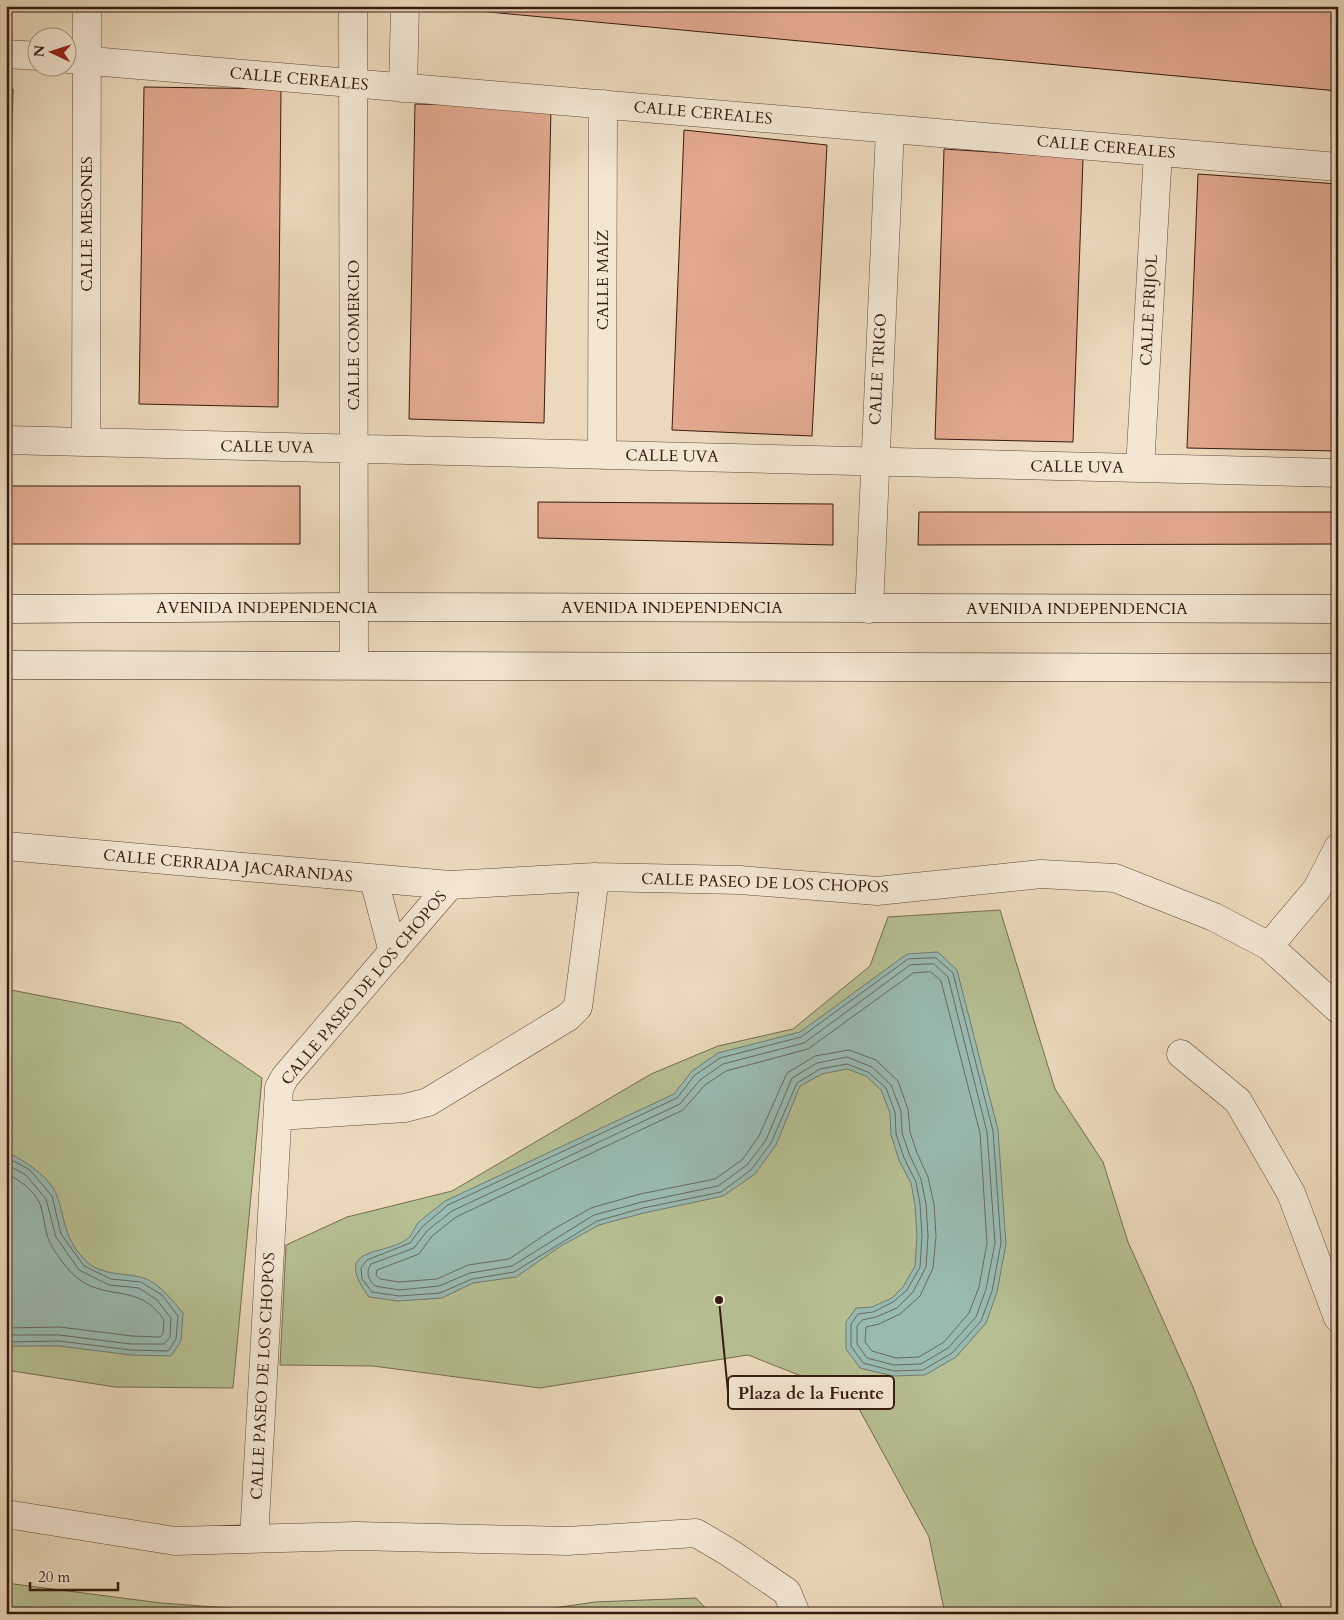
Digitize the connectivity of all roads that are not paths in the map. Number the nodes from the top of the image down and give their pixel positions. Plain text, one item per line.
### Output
1 (87, 6) edge
2 (353, 6) edge
3 (405, 6) edge
4 (6, 54) edge
5 (28, 55) edge
6 (78, 55) edge
7 (78, 60) edge
8 (77, 78) edge
9 (354, 83) junction
10 (403, 88) junction
11 (603, 104) junction
12 (890, 129) junction
13 (1158, 152) junction
14 (1338, 167) edge
15 (6, 440) edge
16 (86, 442) junction
17 (355, 449) junction
18 (602, 455) junction
19 (874, 462) junction
20 (1140, 468) junction
21 (1338, 473) edge
22 (355, 607) junction
23 (6, 609) edge
24 (869, 609) junction
25 (1338, 609) edge
26 (354, 664) junction
27 (6, 665) edge
28 (1338, 668) edge
29 (6, 846) edge
30 (1338, 848) edge
31 (595, 877) junction
32 (374, 880) junction
33 (450, 885) junction
34 (1269, 946) junction
35 (393, 952) junction
36 (1338, 1009) edge
37 (1181, 1054) dead end
38 (278, 1116) junction
39 (1338, 1318) edge
40 (6, 1514) edge
41 (254, 1539) junction
42 (796, 1614) edge

1 - 6 street, CALLE MESONES
2 - 9 street, CALLE COMERCIO
3 - 10 street
4 - 5 street
7 - 9 street, CALLE CEREALES
8 - 16 street, CALLE MESONES
9 - 10 street, CALLE CEREALES
9 - 17 street, CALLE COMERCIO
10 - 11 street, CALLE CEREALES
11 - 12 street, CALLE CEREALES
11 - 18 street, CALLE MAÍZ
12 - 13 street, CALLE CEREALES
12 - 19 street, CALLE TRIGO
13 - 14 street, CALLE CEREALES
13 - 20 street, CALLE FRIJOL
15 - 16 street, CALLE UVA
16 - 17 street, CALLE UVA
17 - 18 street, CALLE UVA
17 - 22 street, CALLE COMERCIO
18 - 19 street, CALLE UVA
19 - 20 street, CALLE UVA
19 - 24 street, CALLE TRIGO
20 - 21 street, CALLE UVA
22 - 23 street, AVENIDA INDEPENDENCIA
22 - 24 street, AVENIDA INDEPENDENCIA
22 - 26 street, CALLE COMERCIO
24 - 25 street, AVENIDA INDEPENDENCIA
26 - 27 street
26 - 28 street
29 - 32 street, CALLE CERRADA JACARANDAS
30 - 34 street
31 - 33 street, CALLE PASEO DE LOS CHOPOS
31 - 34 street, CALLE PASEO DE LOS CHOPOS
31 - 38 street
32 - 33 street, CALLE CERRADA JACARANDAS
32 - 35 street
33 - 35 street, CALLE PASEO DE LOS CHOPOS
34 - 36 street, CALLE PASEO DE LOS CHOPOS
35 - 38 street, CALLE PASEO DE LOS CHOPOS
37 - 39 street
38 - 41 street, CALLE PASEO DE LOS CHOPOS
40 - 41 street
41 - 42 street

